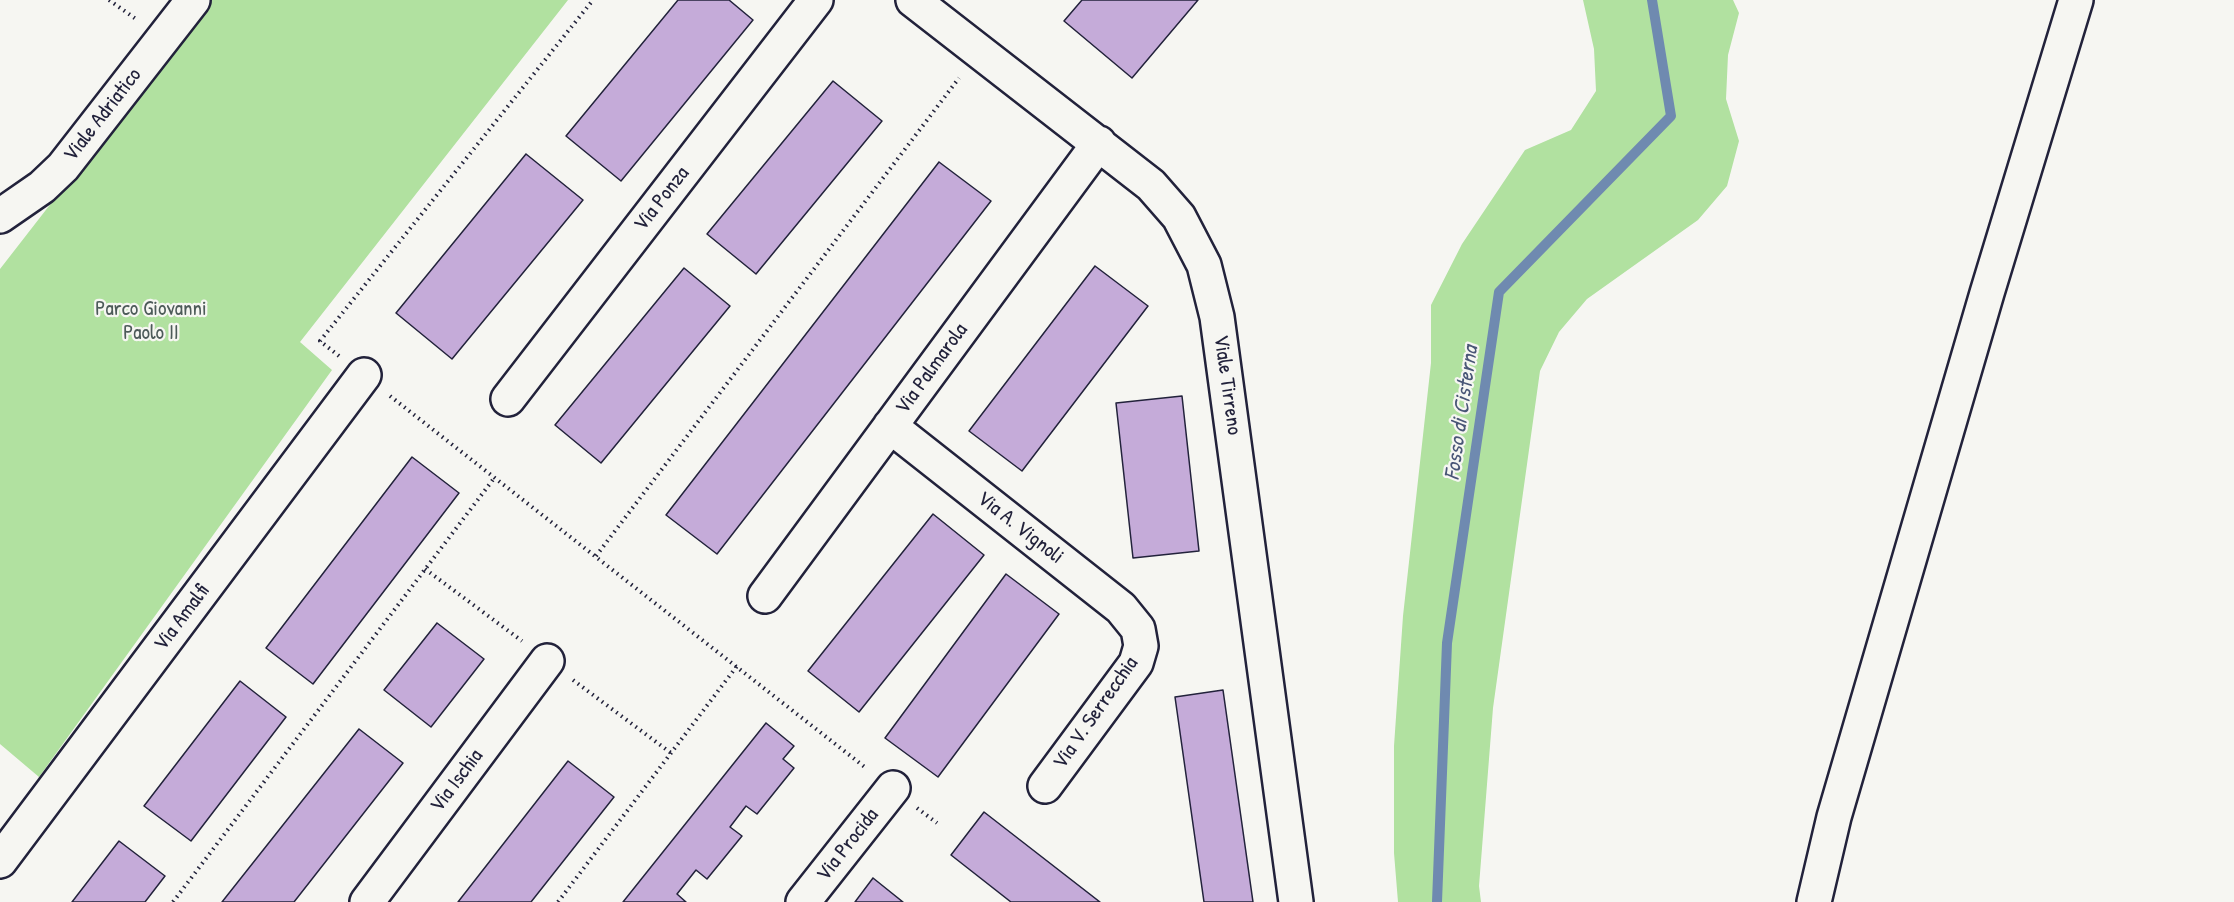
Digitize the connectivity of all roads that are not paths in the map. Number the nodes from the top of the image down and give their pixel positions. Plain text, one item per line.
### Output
1 (193, 0) edge
2 (816, 0) edge
3 (913, 0) edge
4 (2076, 0) edge
5 (1099, 142) junction
6 (0, 216) edge
7 (364, 375) road end
8 (508, 399) dead end
9 (890, 426) junction
10 (765, 596) dead end
11 (1140, 638) joint
12 (547, 660) dead end
13 (1045, 786) dead end
14 (893, 788) road end
15 (0, 861) edge
16 (367, 902) edge
17 (803, 902) edge
18 (1296, 902) edge
19 (1814, 902) edge

1 - 6 street, Viale Adriatico
2 - 8 street, Via Ponza
3 - 5 street, Viale Tirreno
4 - 19 street
5 - 9 street, Via Palmarola
5 - 18 street, Viale Tirreno
7 - 15 street, Via Amalfi
9 - 10 street, Via Palmarola
9 - 11 street, Via A. Vignoli
11 - 13 street, Via V. Serrecchia
12 - 16 street, Via Ischia
14 - 17 street, Via Procida

